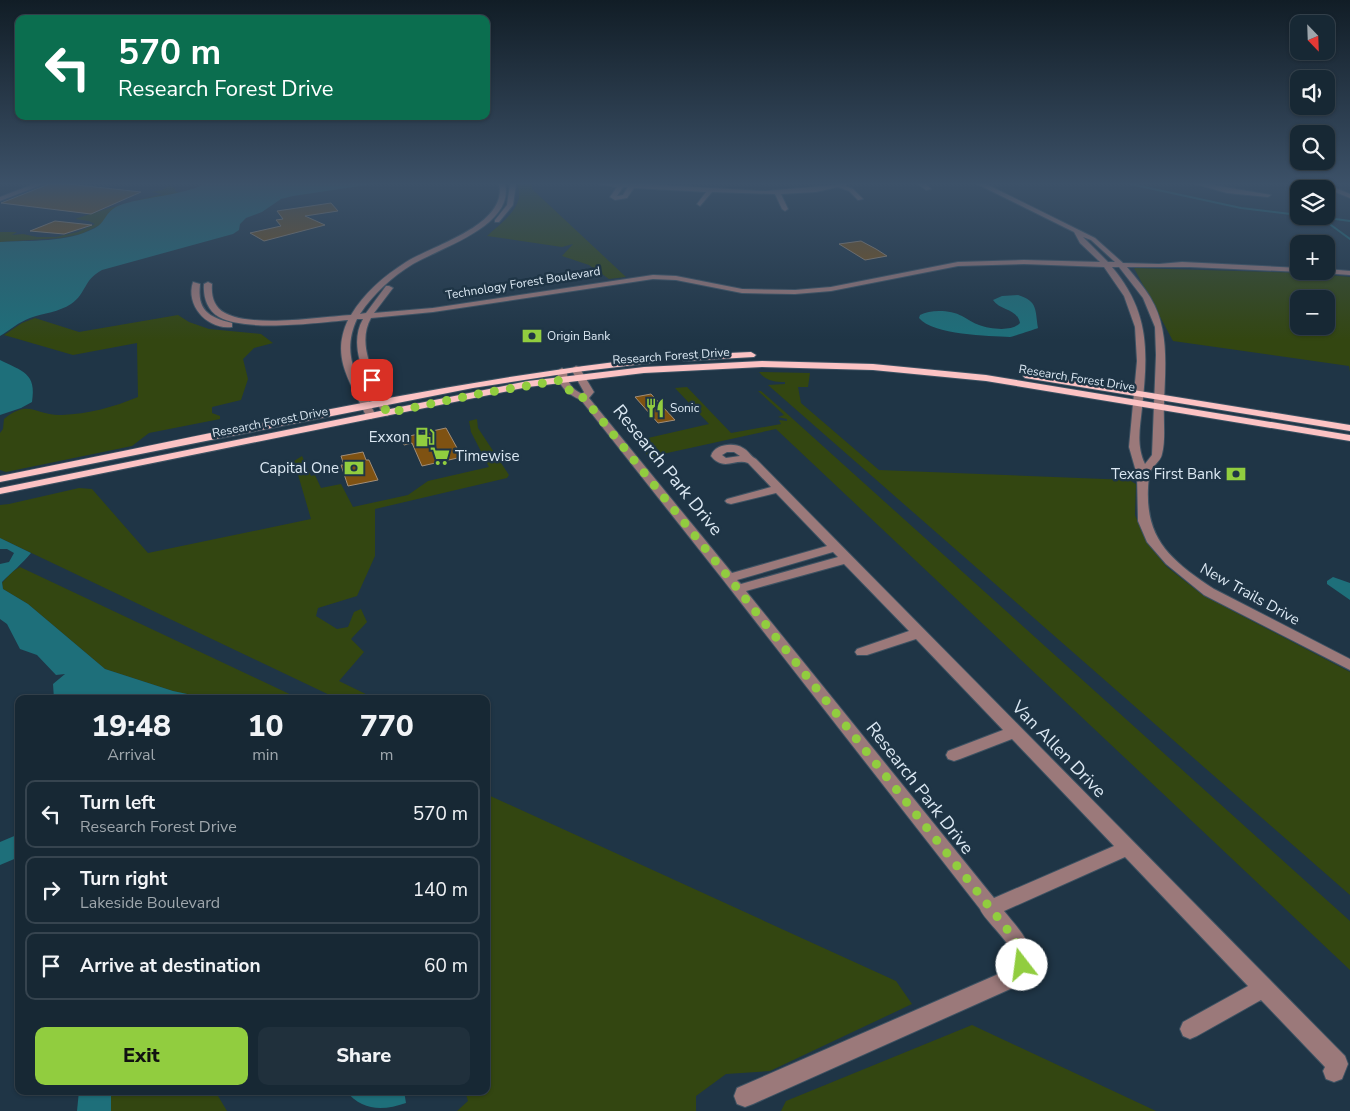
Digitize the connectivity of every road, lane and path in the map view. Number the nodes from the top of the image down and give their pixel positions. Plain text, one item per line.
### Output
1 (464, 236) joint
2 (1078, 236) edge
3 (1086, 236) edge
4 (472, 237) joint
5 (1104, 262) junction
6 (1120, 263) junction
7 (1290, 270) edge
8 (1335, 272) edge
9 (1350, 273) edge
10 (394, 278) junction
11 (196, 284) dead end
12 (208, 284) dead end
13 (368, 317) junction
14 (352, 319) junction
15 (1138, 324) junction
16 (1159, 326) junction
17 (578, 373) junction
18 (562, 375) junction
19 (1137, 397) junction
20 (584, 398) junction
21 (1159, 400) junction
22 (385, 408) junction
23 (369, 411) junction
24 (1350, 428) edge
25 (1350, 438) edge
26 (746, 458) dead end
27 (1143, 474) junction
28 (1, 485) edge
29 (778, 489) junction
30 (731, 501) dead end
31 (841, 554) junction
32 (733, 584) junction
33 (918, 633) junction
34 (862, 652) dead end
35 (1350, 665) edge
36 (1014, 732) junction
37 (954, 755) dead end
38 (1127, 848) junction
39 (990, 908) junction
40 (1264, 988) junction
41 (1190, 1029) dead end
42 (1334, 1071) dead end
43 (745, 1096) dead end

1 - 4 street
1 - 10 street
2 - 5 street, New Trails Drive
3 - 6 street, New Trails Drive
4 - 10 street
5 - 6 street, Technology Forest Boulevard
5 - 13 street, Technology Forest Boulevard
5 - 15 street, New Trails Drive
6 - 7 street, Technology Forest Boulevard
6 - 16 street, New Trails Drive
8 - 9 street
10 - 13 street
10 - 14 street
11 - 14 street, Technology Forest Boulevard
12 - 14 street, Technology Forest Boulevard
13 - 14 street, Technology Forest Boulevard
13 - 22 street
14 - 23 street
15 - 16 street
15 - 19 street, New Trails Drive
16 - 21 street, New Trails Drive
17 - 18 main road, Research Forest Drive
17 - 19 main road, Research Forest Drive
17 - 20 street, Research Park Drive
18 - 20 street, Research Park Drive
18 - 22 main road, Research Forest Drive
19 - 21 main road, Research Forest Drive
19 - 27 street, New Trails Drive
20 - 32 street, Research Park Drive
21 - 24 main road, Research Forest Drive
21 - 25 main road, Research Forest Drive
21 - 27 street, New Trails Drive
22 - 23 main road, Research Forest Drive
23 - 28 main road, Research Forest Drive
26 - 29 street, Van Allen Drive
27 - 35 street, New Trails Drive
29 - 30 street
29 - 31 street, Van Allen Drive
31 - 32 street
31 - 33 street, Van Allen Drive
32 - 39 street, Research Park Drive
33 - 34 street
33 - 36 street, Van Allen Drive
36 - 37 street
36 - 38 street, Van Allen Drive
38 - 39 street
38 - 40 street, Van Allen Drive
39 - 43 street, Research Park Drive
40 - 41 street
40 - 42 street, Van Allen Drive

